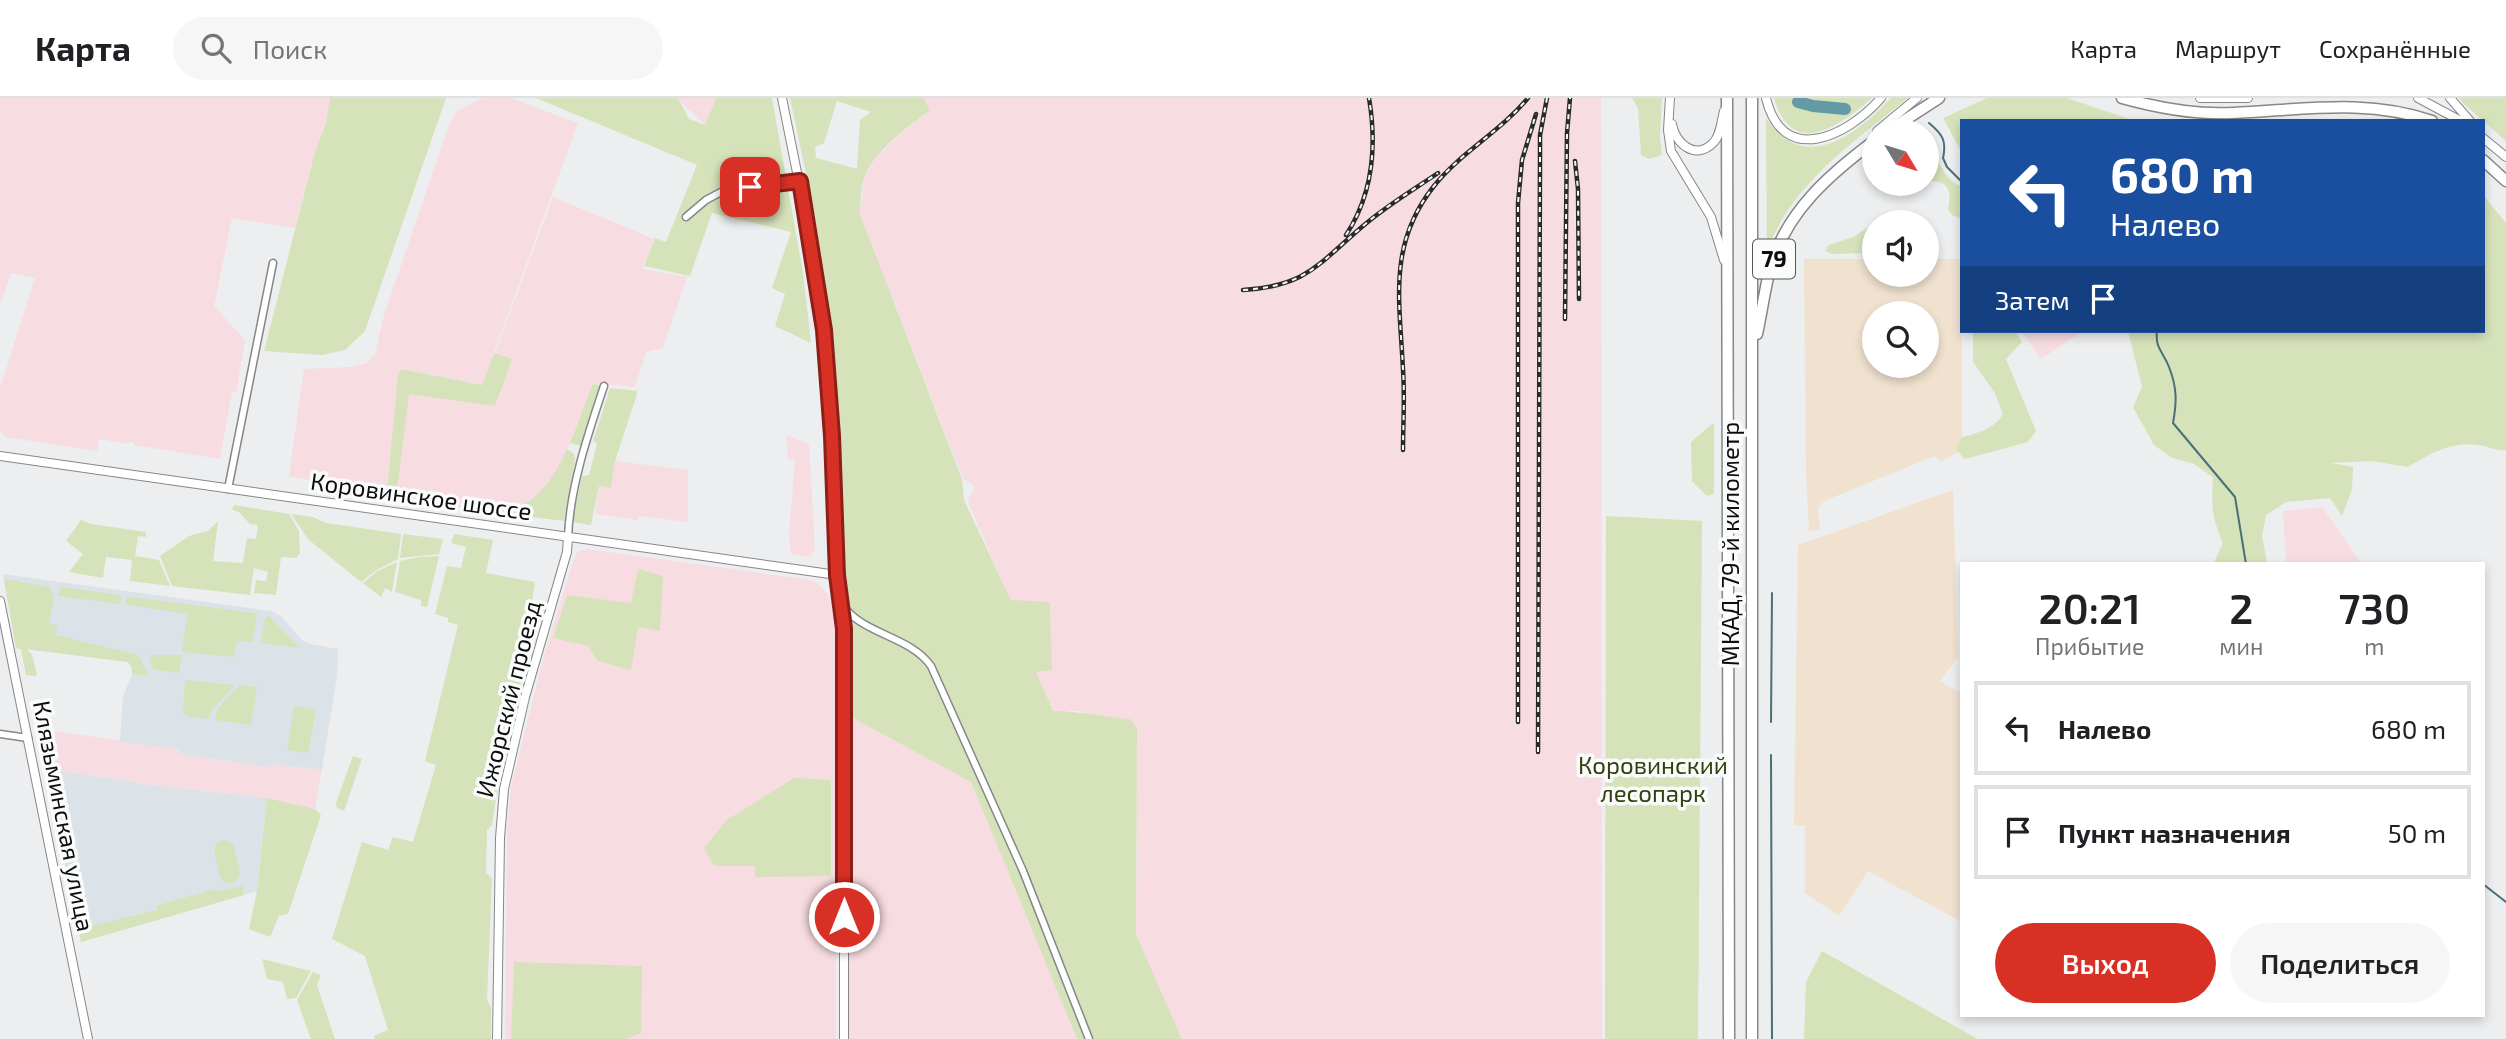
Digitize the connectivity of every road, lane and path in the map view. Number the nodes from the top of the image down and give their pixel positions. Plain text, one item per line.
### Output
1 (782, 98) edge
2 (1672, 98) edge
3 (1727, 98) edge
4 (1752, 98) edge
5 (1766, 98) edge
6 (1881, 98) edge
7 (1917, 98) edge
8 (1940, 98) edge
9 (2122, 98) edge
10 (2200, 98) edge
11 (2248, 98) edge
12 (2418, 98) edge
13 (2450, 98) edge
14 (1892, 119) edge
15 (1907, 119) edge
16 (2427, 119) edge
17 (2457, 119) edge
18 (2468, 119) edge
19 (2485, 138) edge
20 (1862, 148) edge
21 (1862, 150) edge
22 (1853, 157) junction
23 (2506, 157) edge
24 (2485, 162) edge
25 (800, 181) junction
26 (2506, 181) edge
27 (686, 217) dead end
28 (273, 263) dead end
29 (1727, 272) junction
30 (1752, 354) junction
31 (604, 386) dead end
32 (0, 456) edge
33 (228, 489) junction
34 (568, 537) junction
35 (837, 575) junction
36 (0, 601) edge
37 (841, 602) junction
38 (0, 734) edge
39 (28, 738) junction
40 (88, 1039) edge
41 (498, 1039) edge
42 (844, 1039) edge
43 (1090, 1039) edge
44 (1729, 1039) edge
45 (1752, 1039) edge

1 - 25 main road
2 - 3 main road
2 - 29 main road
3 - 29 highway, МКАД, 79-й километр
4 - 30 highway, МКАД, 79-й километр
5 - 6 main road
7 - 14 main road
8 - 15 highway
9 - 16 highway
10 - 11 main road
12 - 17 main road
13 - 18 main road
19 - 23 main road
20 - 22 main road
21 - 22 highway
22 - 30 highway, 79
24 - 26 highway
25 - 27 street
25 - 35 main road
28 - 33 street
29 - 44 highway, МКАД, 79-й километр
30 - 45 highway, МКАД, 79-й километр
31 - 34 street
32 - 33 main road, Коровинское шоссе
33 - 34 main road, Коровинское шоссе
34 - 35 main road, Коровинское шоссе
34 - 41 main road, Ижорский проезд
35 - 37 main road
36 - 39 main road, Клязьминская улица
37 - 42 main road
37 - 43 street
38 - 39 street
39 - 40 main road, Клязьминская улица

